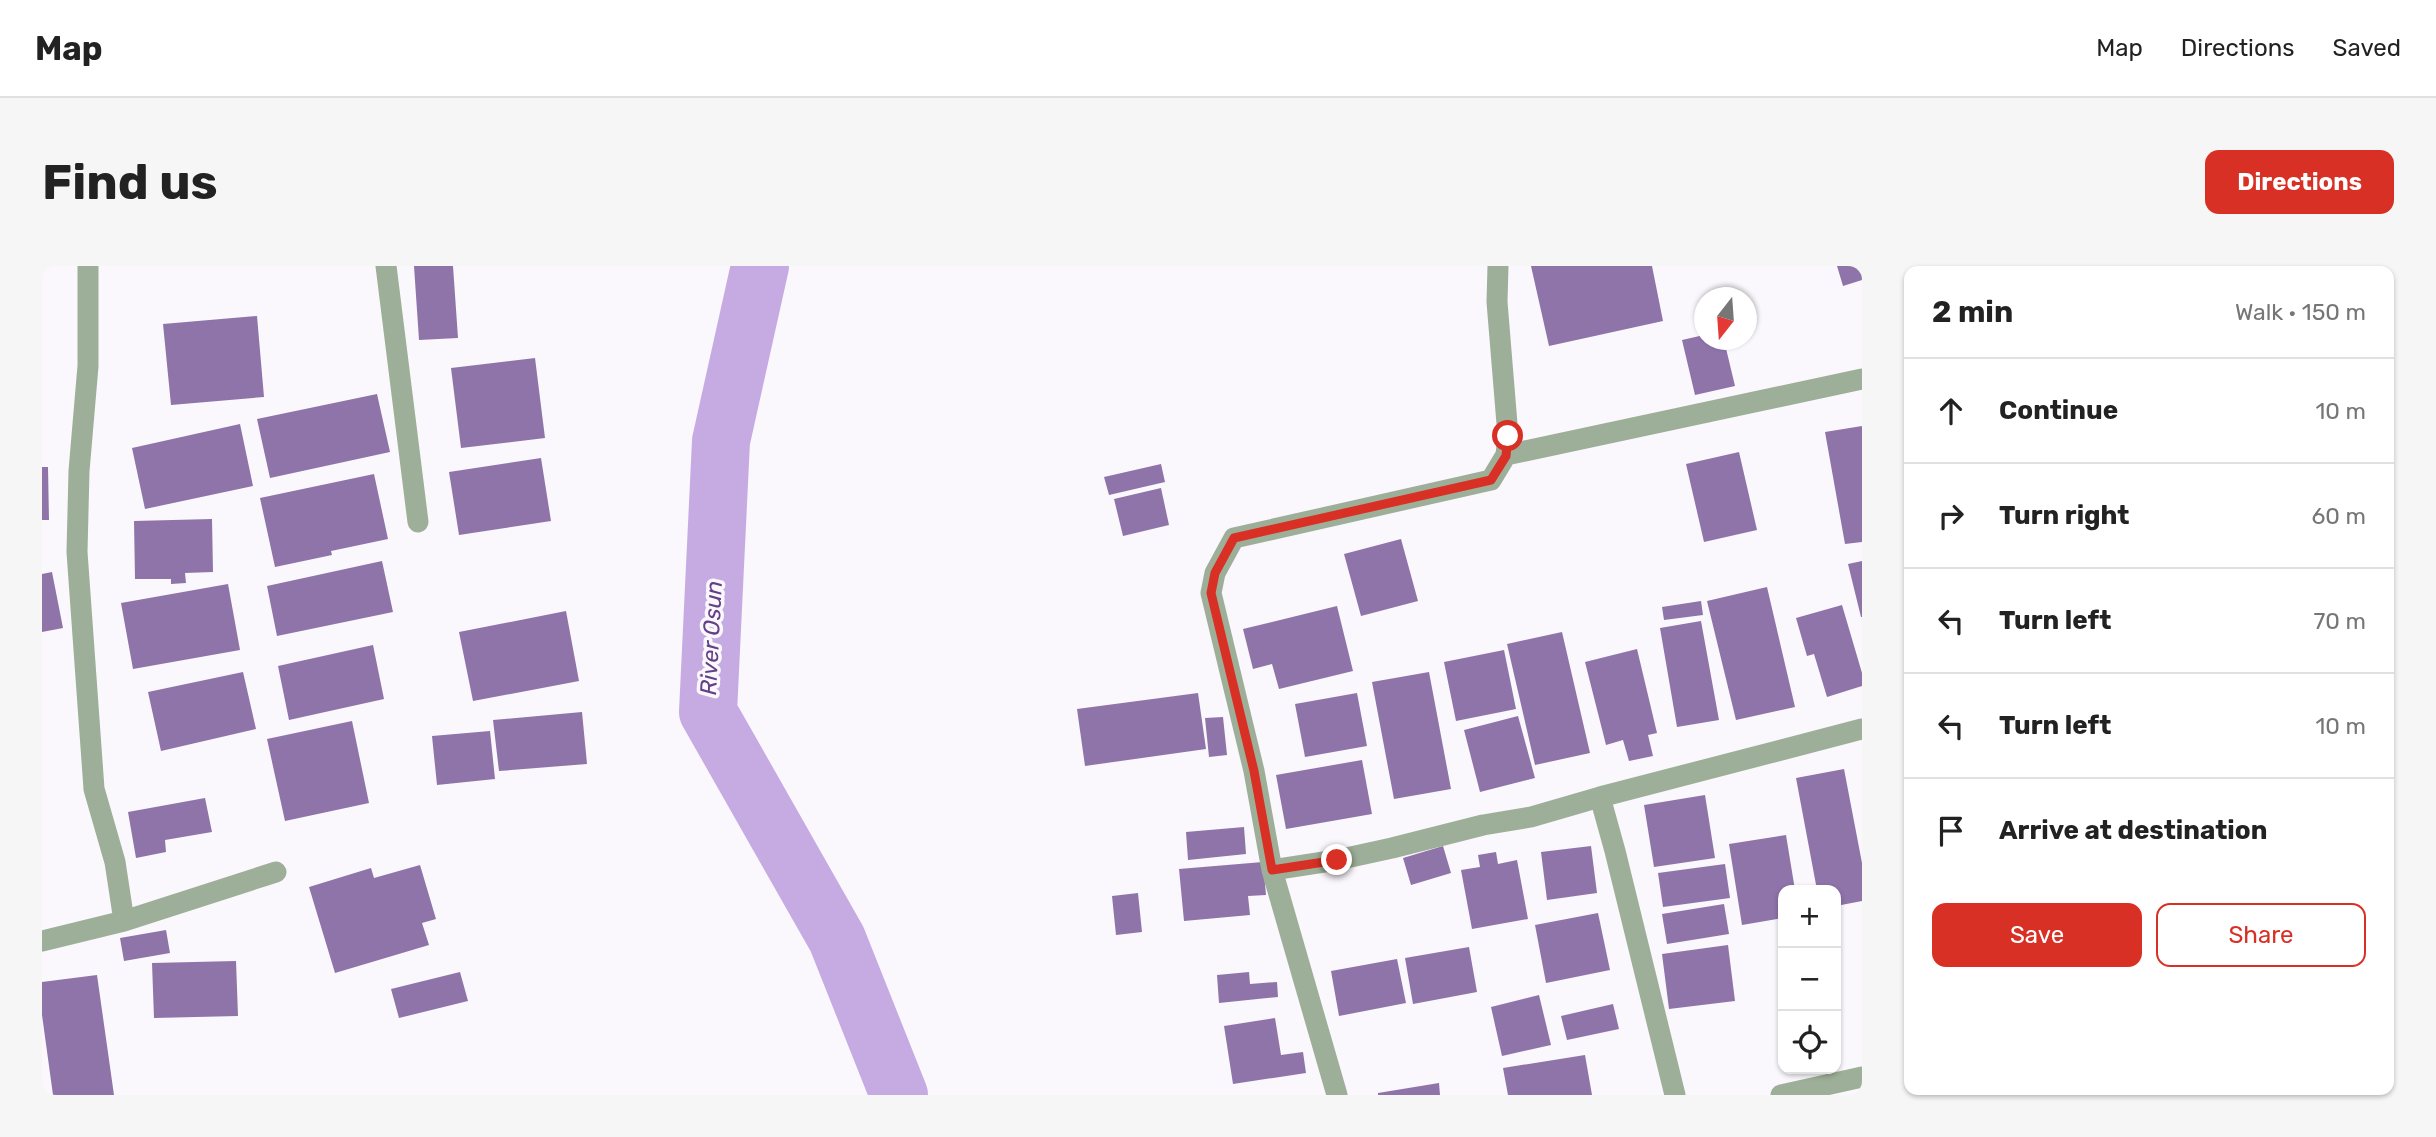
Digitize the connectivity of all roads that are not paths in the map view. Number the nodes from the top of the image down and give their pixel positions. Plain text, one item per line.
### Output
1 (88, 266) edge
2 (386, 266) edge
3 (1498, 266) edge
4 (1862, 379) edge
5 (1506, 456) junction
6 (418, 522) dead end
7 (1862, 729) edge
8 (1600, 797) junction
9 (1272, 870) junction
10 (276, 872) dead end
11 (124, 921) junction
12 (42, 941) edge
13 (1862, 1077) edge
14 (1337, 1095) edge
15 (1675, 1095) edge
16 (1781, 1095) edge

1 - 11 street
2 - 6 street
3 - 5 street
4 - 5 street
5 - 9 street
7 - 8 street
8 - 9 street
8 - 15 street
9 - 14 street
10 - 11 street
11 - 12 street
13 - 16 street

